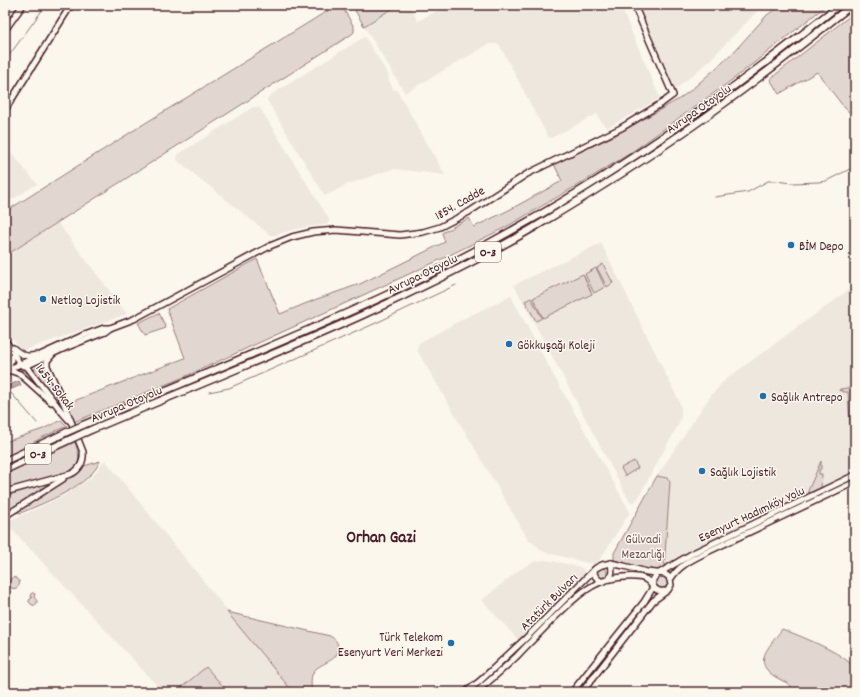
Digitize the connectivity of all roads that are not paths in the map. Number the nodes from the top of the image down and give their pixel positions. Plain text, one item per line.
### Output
1 (23, 5) edge
2 (72, 5) edge
3 (634, 5) edge
4 (840, 5) edge
5 (852, 5) edge
6 (5, 30) edge
7 (5, 110) edge
8 (110, 328) junction
9 (9, 346) edge
10 (56, 352) junction
11 (42, 354) junction
12 (24, 364) junction
13 (5, 370) edge
14 (62, 412) junction
15 (72, 423) junction
16 (5, 461) edge
17 (5, 470) edge
18 (855, 475) edge
19 (68, 476) junction
20 (855, 482) edge
21 (5, 492) edge
22 (5, 516) edge
23 (611, 563) junction
24 (594, 570) junction
25 (659, 574) junction
26 (608, 579) junction
27 (670, 580) junction
28 (601, 581) junction
29 (653, 585) junction
30 (665, 591) junction
31 (466, 692) edge
32 (476, 692) edge
33 (572, 692) edge
34 (582, 692) edge

1 - 6 main road
2 - 7 main road
3 - 8 main road, 1854. Cadde
4 - 16 highway, Avrupa Otoyolu / O-3, bridge
5 - 17 highway, Avrupa Otoyolu / O-3, bridge
8 - 10 main road
8 - 11 main road
9 - 11 main road
9 - 12 main road, 1654. Sokak
9 - 13 main road
10 - 12 main road
10 - 15 main road, 1654. Sokak
11 - 12 main road
12 - 13 main road
12 - 14 main road, 1654. Sokak
13 - 14 main road
14 - 15 main road, 1654. Sokak
15 - 19 main road, 1654. Sokak
18 - 25 main road, Esenyurt Hadımköy Yolu
19 - 21 main road, 1654. Sokak
19 - 22 main road
20 - 27 main road, Esenyurt Hadımköy Yolu
23 - 24 main road, Atatürk Bulvarı
23 - 25 main road
23 - 26 main road
24 - 28 main road
24 - 31 main road, Atatürk Bulvarı
25 - 27 main road
25 - 29 main road
26 - 28 main road, Atatürk Bulvarı
26 - 29 main road, Atatürk Bulvarı
27 - 30 main road
28 - 32 main road, Atatürk Bulvarı
29 - 30 main road
29 - 33 main road
30 - 34 main road

